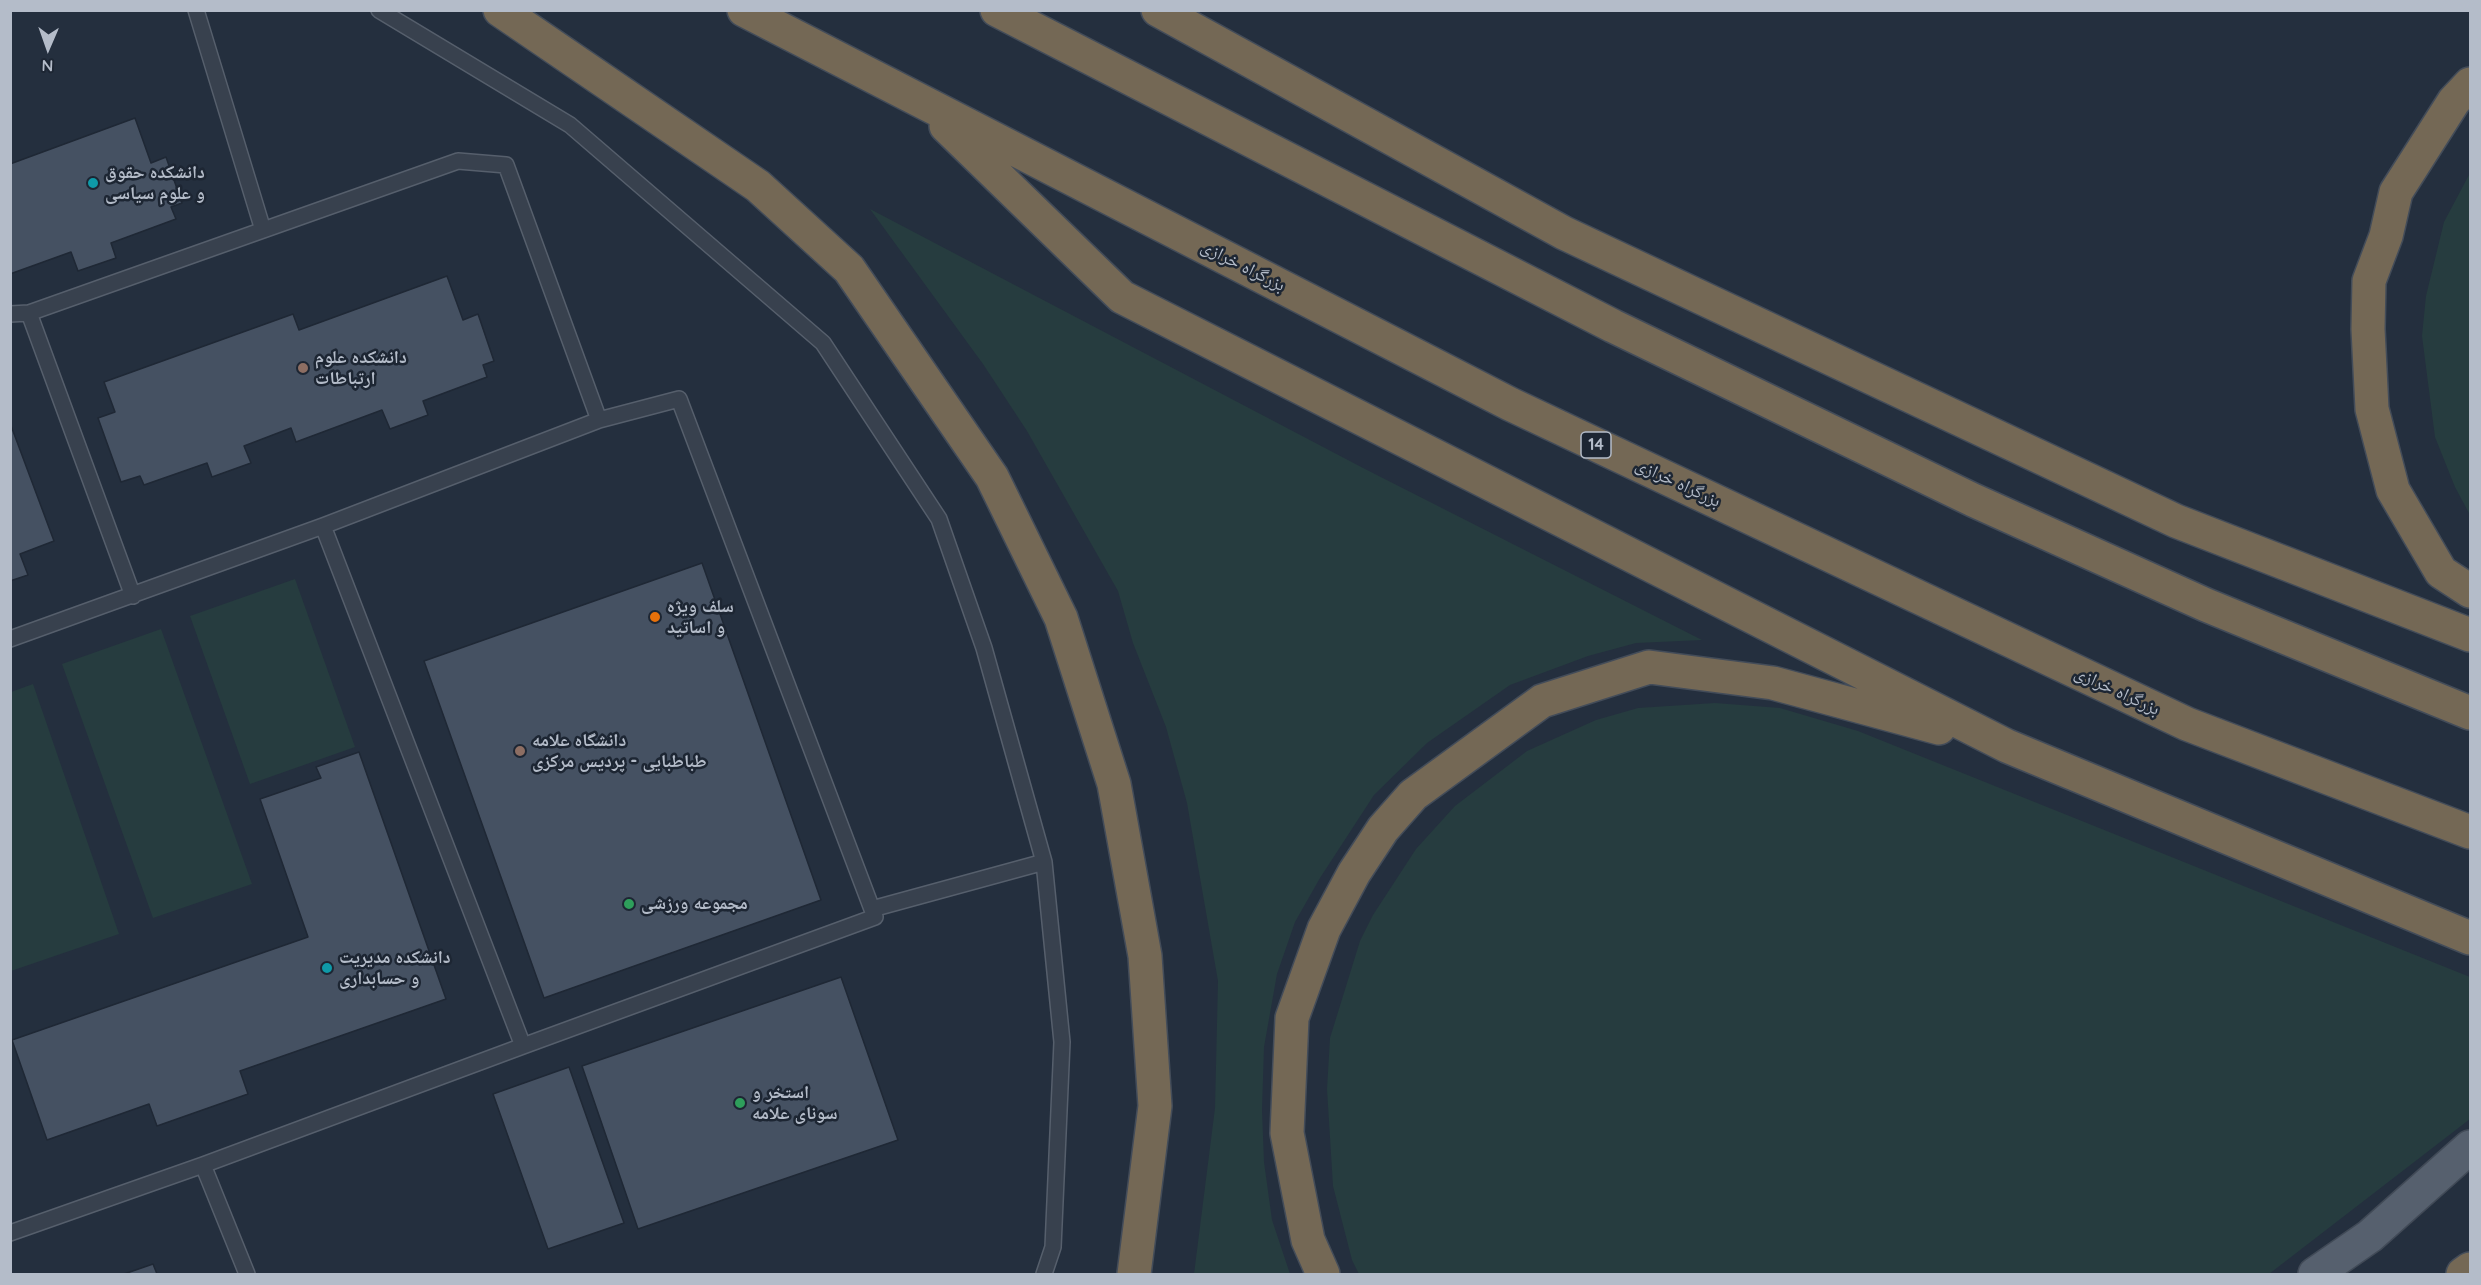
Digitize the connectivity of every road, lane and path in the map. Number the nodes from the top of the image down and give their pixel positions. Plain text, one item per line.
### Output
1 (196, 10) edge
2 (379, 10) edge
3 (500, 10) edge
4 (744, 10) edge
5 (997, 10) edge
6 (1158, 10) edge
7 (2470, 84) edge
8 (921, 101) junction
9 (263, 230) junction
10 (29, 313) junction
11 (10, 314) edge
12 (599, 420) junction
13 (323, 526) junction
14 (2470, 591) edge
15 (133, 596) junction
16 (2470, 635) edge
17 (10, 639) edge
18 (2470, 713) edge
19 (2007, 746) junction
20 (2470, 832) edge
21 (1044, 862) junction
22 (872, 909) junction
23 (2470, 938) edge
24 (523, 1046) junction
25 (2470, 1147) edge
26 (203, 1165) junction
27 (10, 1233) edge
28 (2470, 1269) edge
29 (247, 1275) edge
30 (1044, 1275) edge
31 (1134, 1275) edge
32 (1323, 1275) edge
33 (2315, 1275) edge
34 (2463, 1275) edge

1 - 9 lane
2 - 21 lane
3 - 31 highway
4 - 8 highway, بزرگراه خرازی / 14
5 - 18 highway
6 - 16 highway
7 - 14 highway
8 - 19 highway
8 - 20 highway, بزرگراه خرازی / 14
9 - 10 lane
9 - 12 lane
10 - 11 lane
10 - 15 lane
12 - 13 lane
12 - 22 lane
13 - 15 lane
13 - 24 lane
15 - 17 lane
19 - 23 highway
19 - 32 highway
21 - 22 lane
21 - 30 lane
22 - 24 lane
24 - 26 lane
25 - 33 main road
26 - 27 lane
26 - 29 lane
28 - 34 highway

